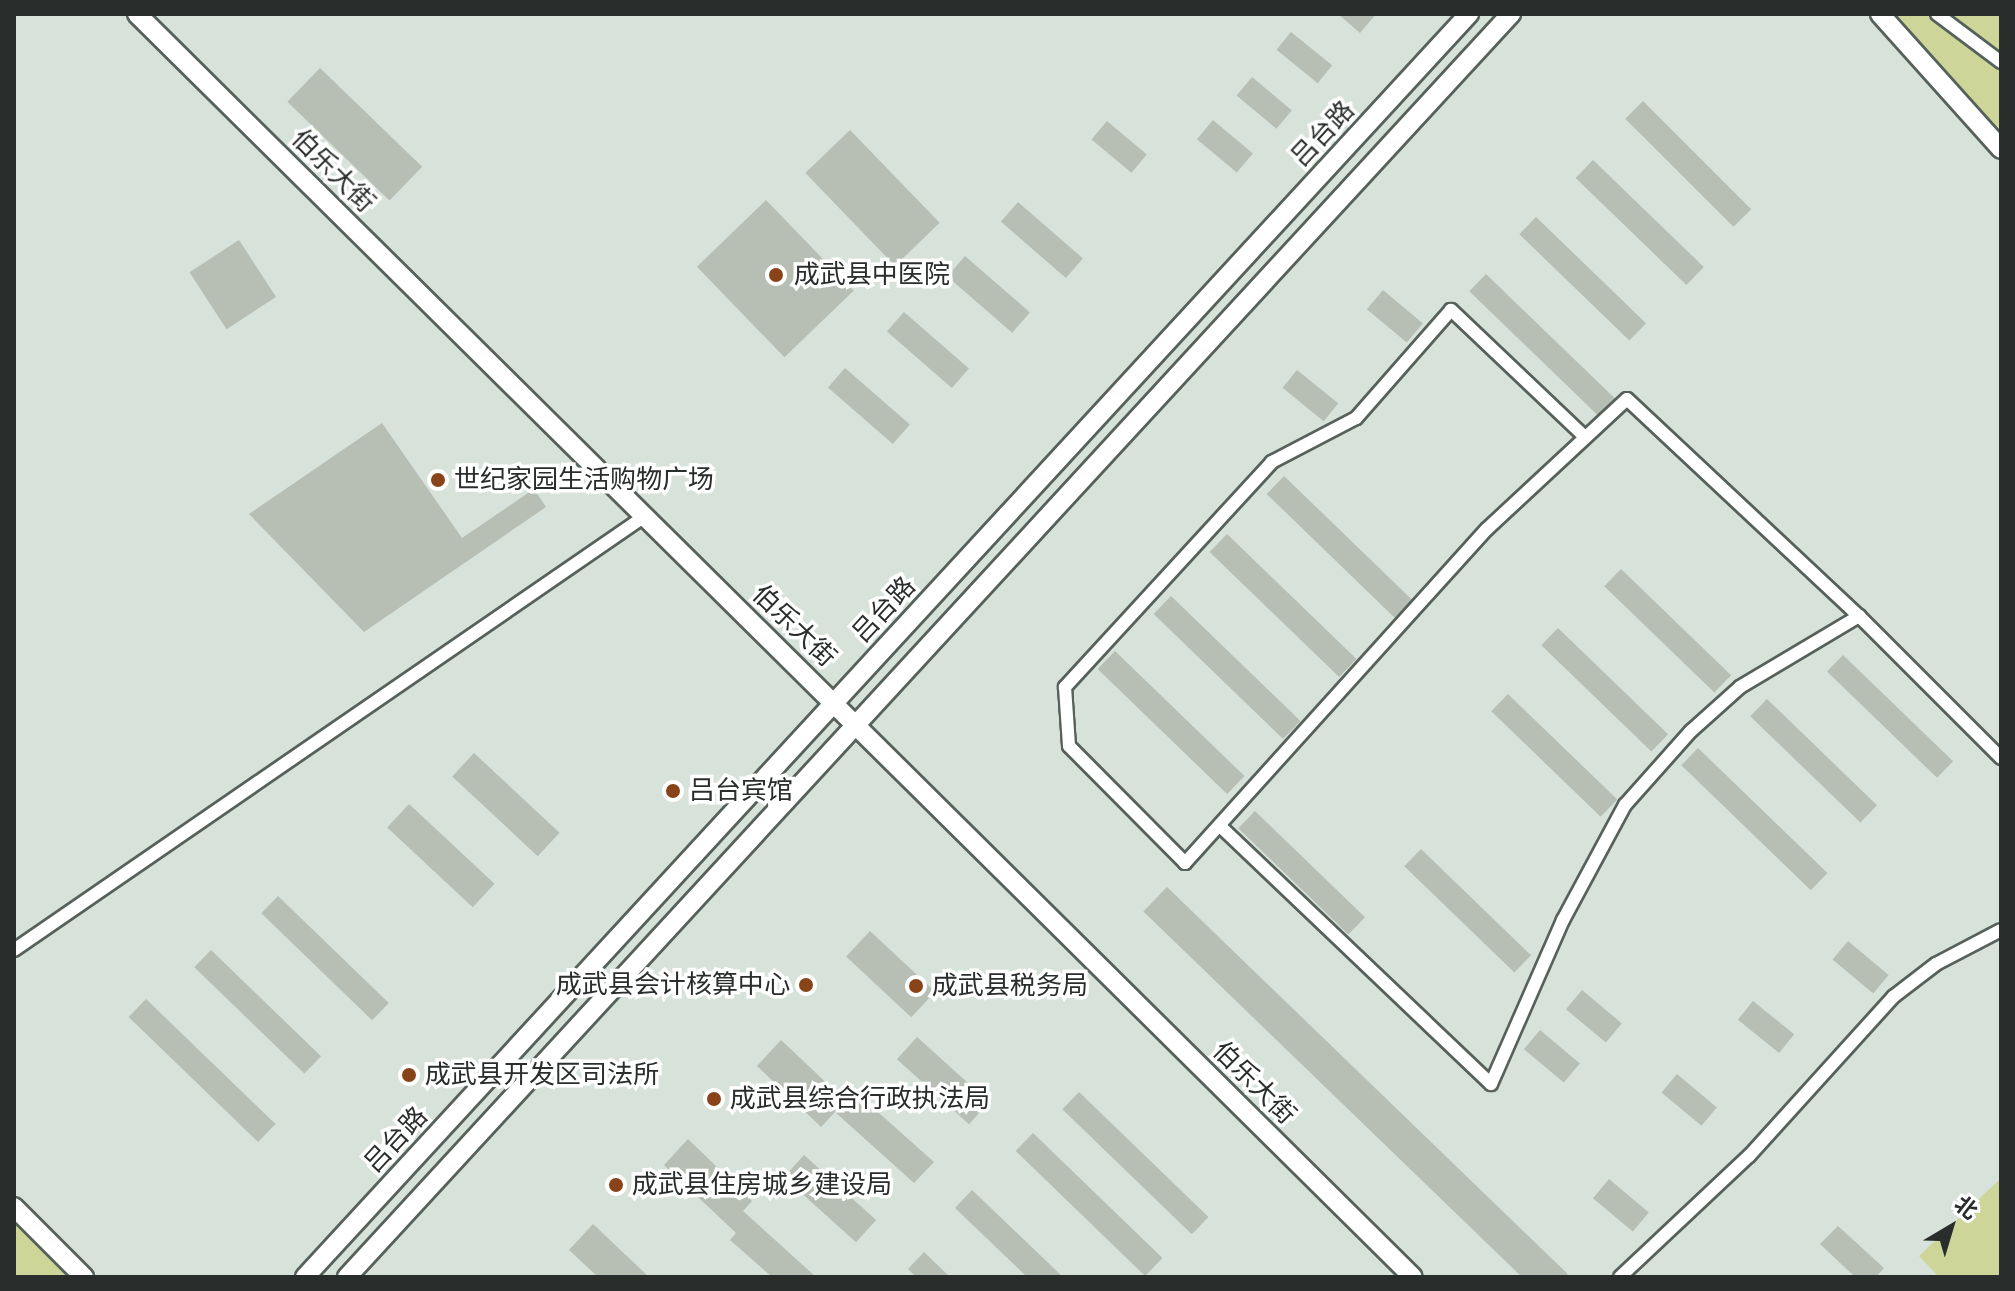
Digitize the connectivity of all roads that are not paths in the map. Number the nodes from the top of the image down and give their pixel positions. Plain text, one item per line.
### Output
1 (137, 14) edge
2 (1469, 14) edge
3 (1511, 14) edge
4 (1880, 14) edge
5 (1937, 14) edge
6 (2001, 62) edge
7 (2001, 149) edge
8 (1585, 437) junction
9 (645, 516) junction
10 (1859, 616) junction
11 (834, 702) junction
12 (855, 724) junction
13 (2001, 758) edge
14 (1220, 826) junction
15 (2001, 930) edge
16 (14, 950) edge
17 (14, 1207) edge
18 (84, 1277) edge
19 (305, 1277) edge
20 (347, 1277) edge
21 (1413, 1277) edge
22 (1620, 1277) edge

1 - 9 main road, 伯乐大街
2 - 11 main road, 吕台路
3 - 12 main road
4 - 7 main road
5 - 6 street
8 - 10 street
8 - 14 street
8 - 14 street
9 - 11 main road, 伯乐大街
9 - 16 street
10 - 13 street
10 - 14 street
11 - 12 main road, 伯乐大街
11 - 19 main road, 吕台路
12 - 20 main road
12 - 21 main road, 伯乐大街
15 - 22 street
17 - 18 main road

